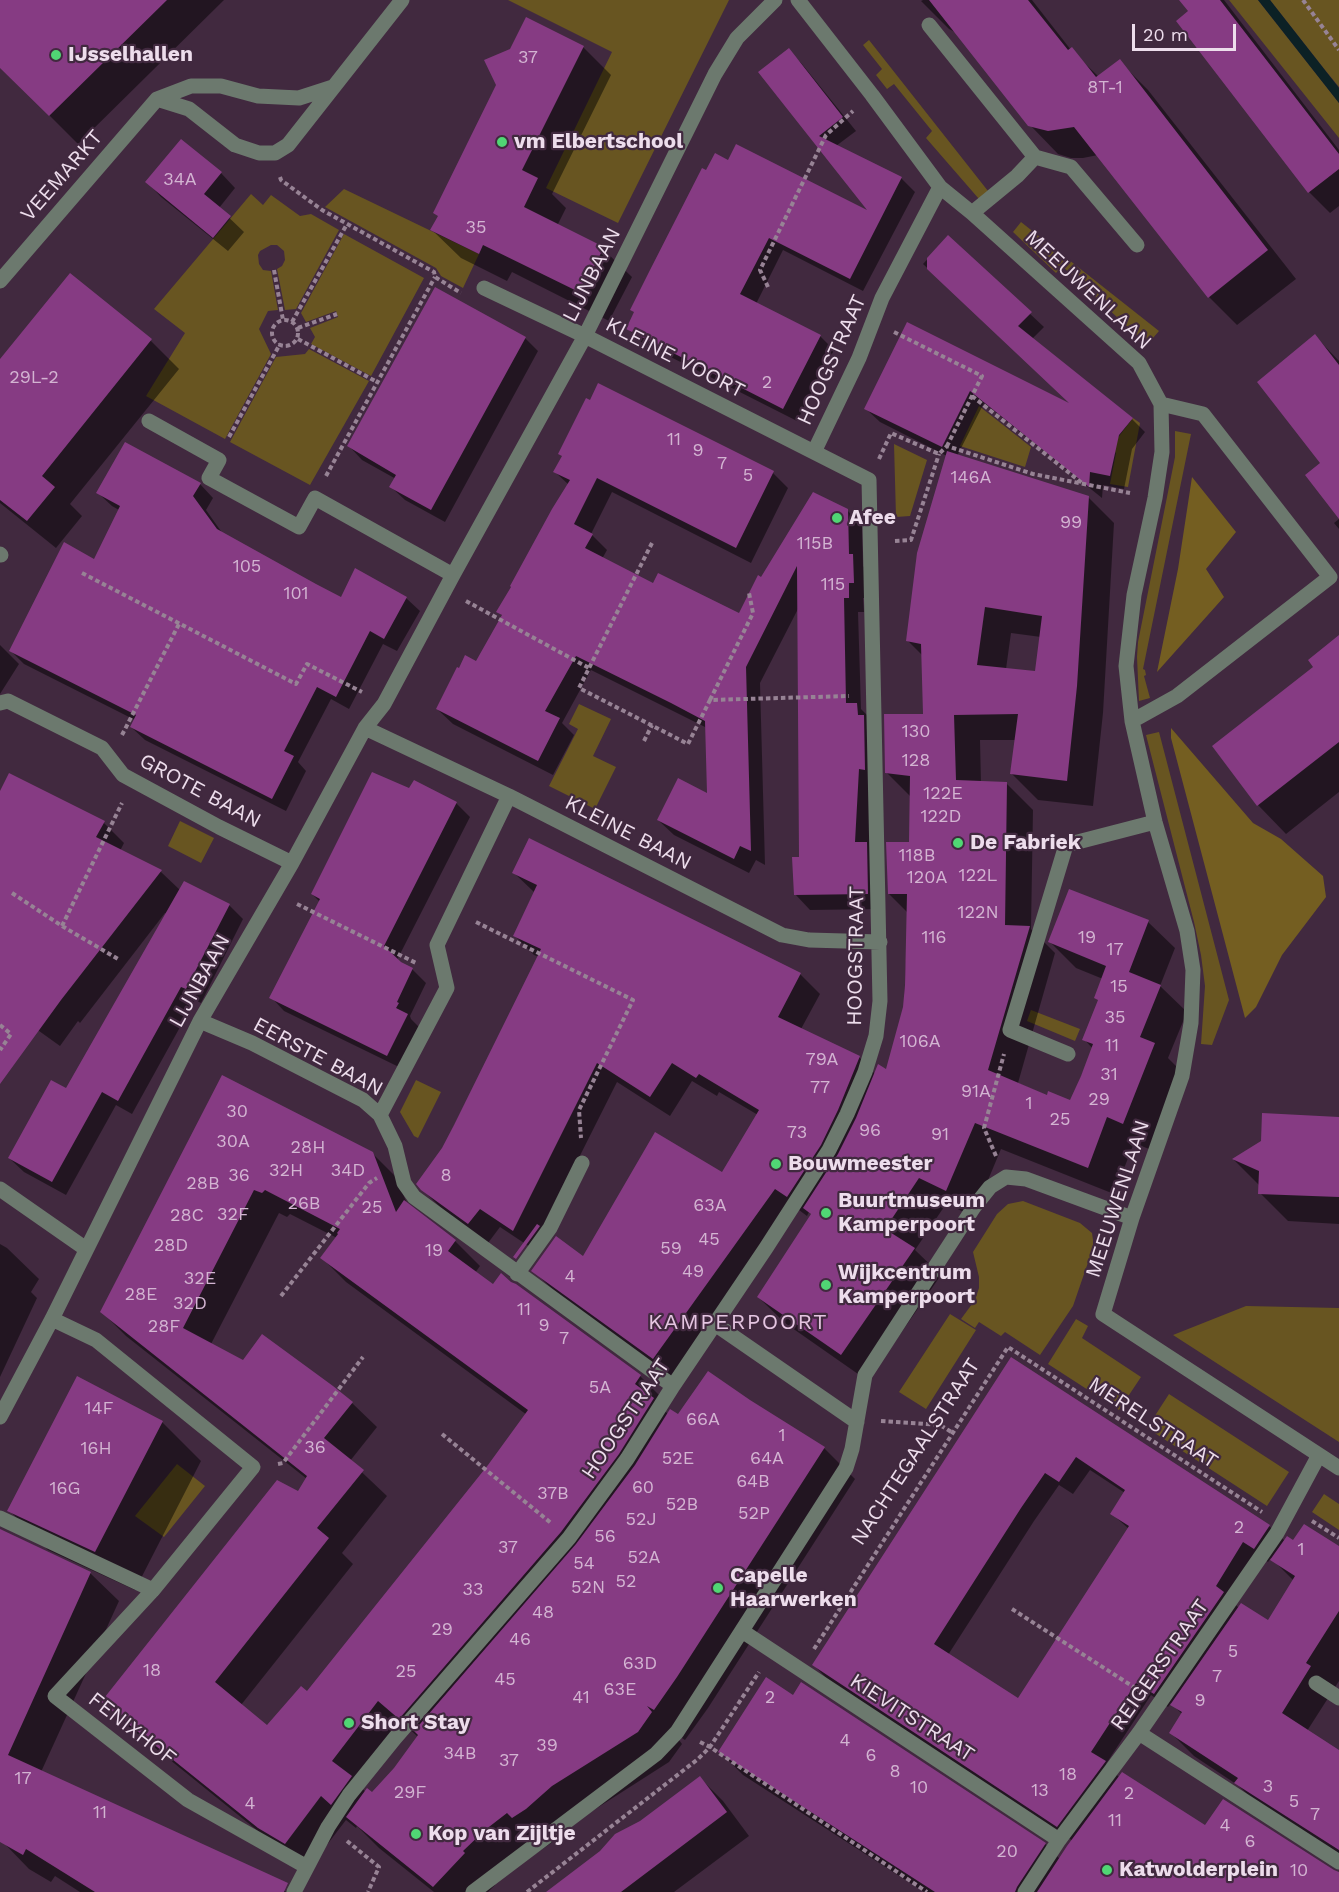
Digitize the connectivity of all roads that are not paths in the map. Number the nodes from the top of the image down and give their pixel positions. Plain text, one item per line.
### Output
1 (402, 0) edge
2 (775, 0) edge
3 (798, 0) edge
4 (929, 25) dead end
5 (333, 87) junction
6 (157, 99) junction
7 (1035, 157) junction
8 (940, 187) junction
9 (972, 213) junction
10 (1137, 245) dead end
11 (0, 281) edge
12 (484, 288) road end
13 (585, 336) junction
14 (1161, 404) junction
15 (149, 421) dead end
16 (814, 452) junction
17 (453, 575) junction
18 (0, 703) edge
19 (1132, 720) junction
20 (365, 728) junction
21 (509, 796) junction
22 (1155, 822) junction
23 (292, 863) junction
24 (879, 942) junction
25 (200, 1021) junction
26 (1068, 1054) dead end
27 (380, 1115) junction
28 (582, 1163) road end
29 (0, 1189) edge
30 (1132, 1218) junction
31 (86, 1249) junction
32 (517, 1274) junction
33 (52, 1319) junction
34 (715, 1324) junction
35 (673, 1386) junction
36 (0, 1418) edge
37 (857, 1422) junction
38 (1319, 1455) junction
39 (1339, 1468) edge
40 (0, 1518) edge
41 (153, 1590) junction
42 (742, 1631) junction
43 (1316, 1683) dead end
44 (1339, 1698) edge
45 (1139, 1733) junction
46 (1059, 1840) junction
47 (1339, 1862) edge
48 (307, 1867) junction
49 (294, 1892) edge
50 (473, 1892) edge
51 (1025, 1892) edge

1 - 5 street
2 - 13 street, LIJNBAAN
3 - 8 street, MEEUWENLAAN
4 - 7 street
5 - 6 street, VEEMARKT
5 - 6 street
6 - 11 street, VEEMARKT
7 - 9 street
7 - 10 street
8 - 9 street, MEEUWENLAAN
8 - 16 street, HOOGSTRAAT
9 - 14 street, MEEUWENLAAN
12 - 13 street, KLEINE VOORT
13 - 16 street, KLEINE VOORT
13 - 17 street, LIJNBAAN
14 - 19 street, MEEUWENLAAN
14 - 19 street
15 - 17 street
16 - 24 street, HOOGSTRAAT
17 - 20 street, LIJNBAAN
18 - 23 street, GROTE BAAN
19 - 22 street, MEEUWENLAAN
20 - 21 street, KLEINE BAAN
20 - 23 street, LIJNBAAN
21 - 24 street, KLEINE BAAN
21 - 27 street
22 - 26 street
22 - 30 street, MEEUWENLAAN
23 - 25 street, LIJNBAAN
24 - 34 street, HOOGSTRAAT
25 - 27 street, EERSTE BAAN
25 - 31 street, LIJNBAAN
27 - 32 street, EERSTE BAAN
28 - 32 street
29 - 31 street
30 - 37 street
30 - 38 street, MEEUWENLAAN
31 - 33 street, LIJNBAAN
32 - 35 street, EERSTE BAAN
33 - 36 street, LIJNBAAN
33 - 41 street, FENIXHOF
34 - 35 street, HOOGSTRAAT
34 - 37 street
35 - 48 street, HOOGSTRAAT
37 - 42 street
38 - 39 street, MEEUWENLAAN
38 - 45 street, REIGERSTRAAT
40 - 41 street
41 - 48 street, FENIXHOF
42 - 46 street, KIEVITSTRAAT
42 - 50 street
43 - 44 street
45 - 46 street, REIGERSTRAAT
45 - 47 street
46 - 51 street, REIGERSTRAAT
48 - 49 street, HOOGSTRAAT

